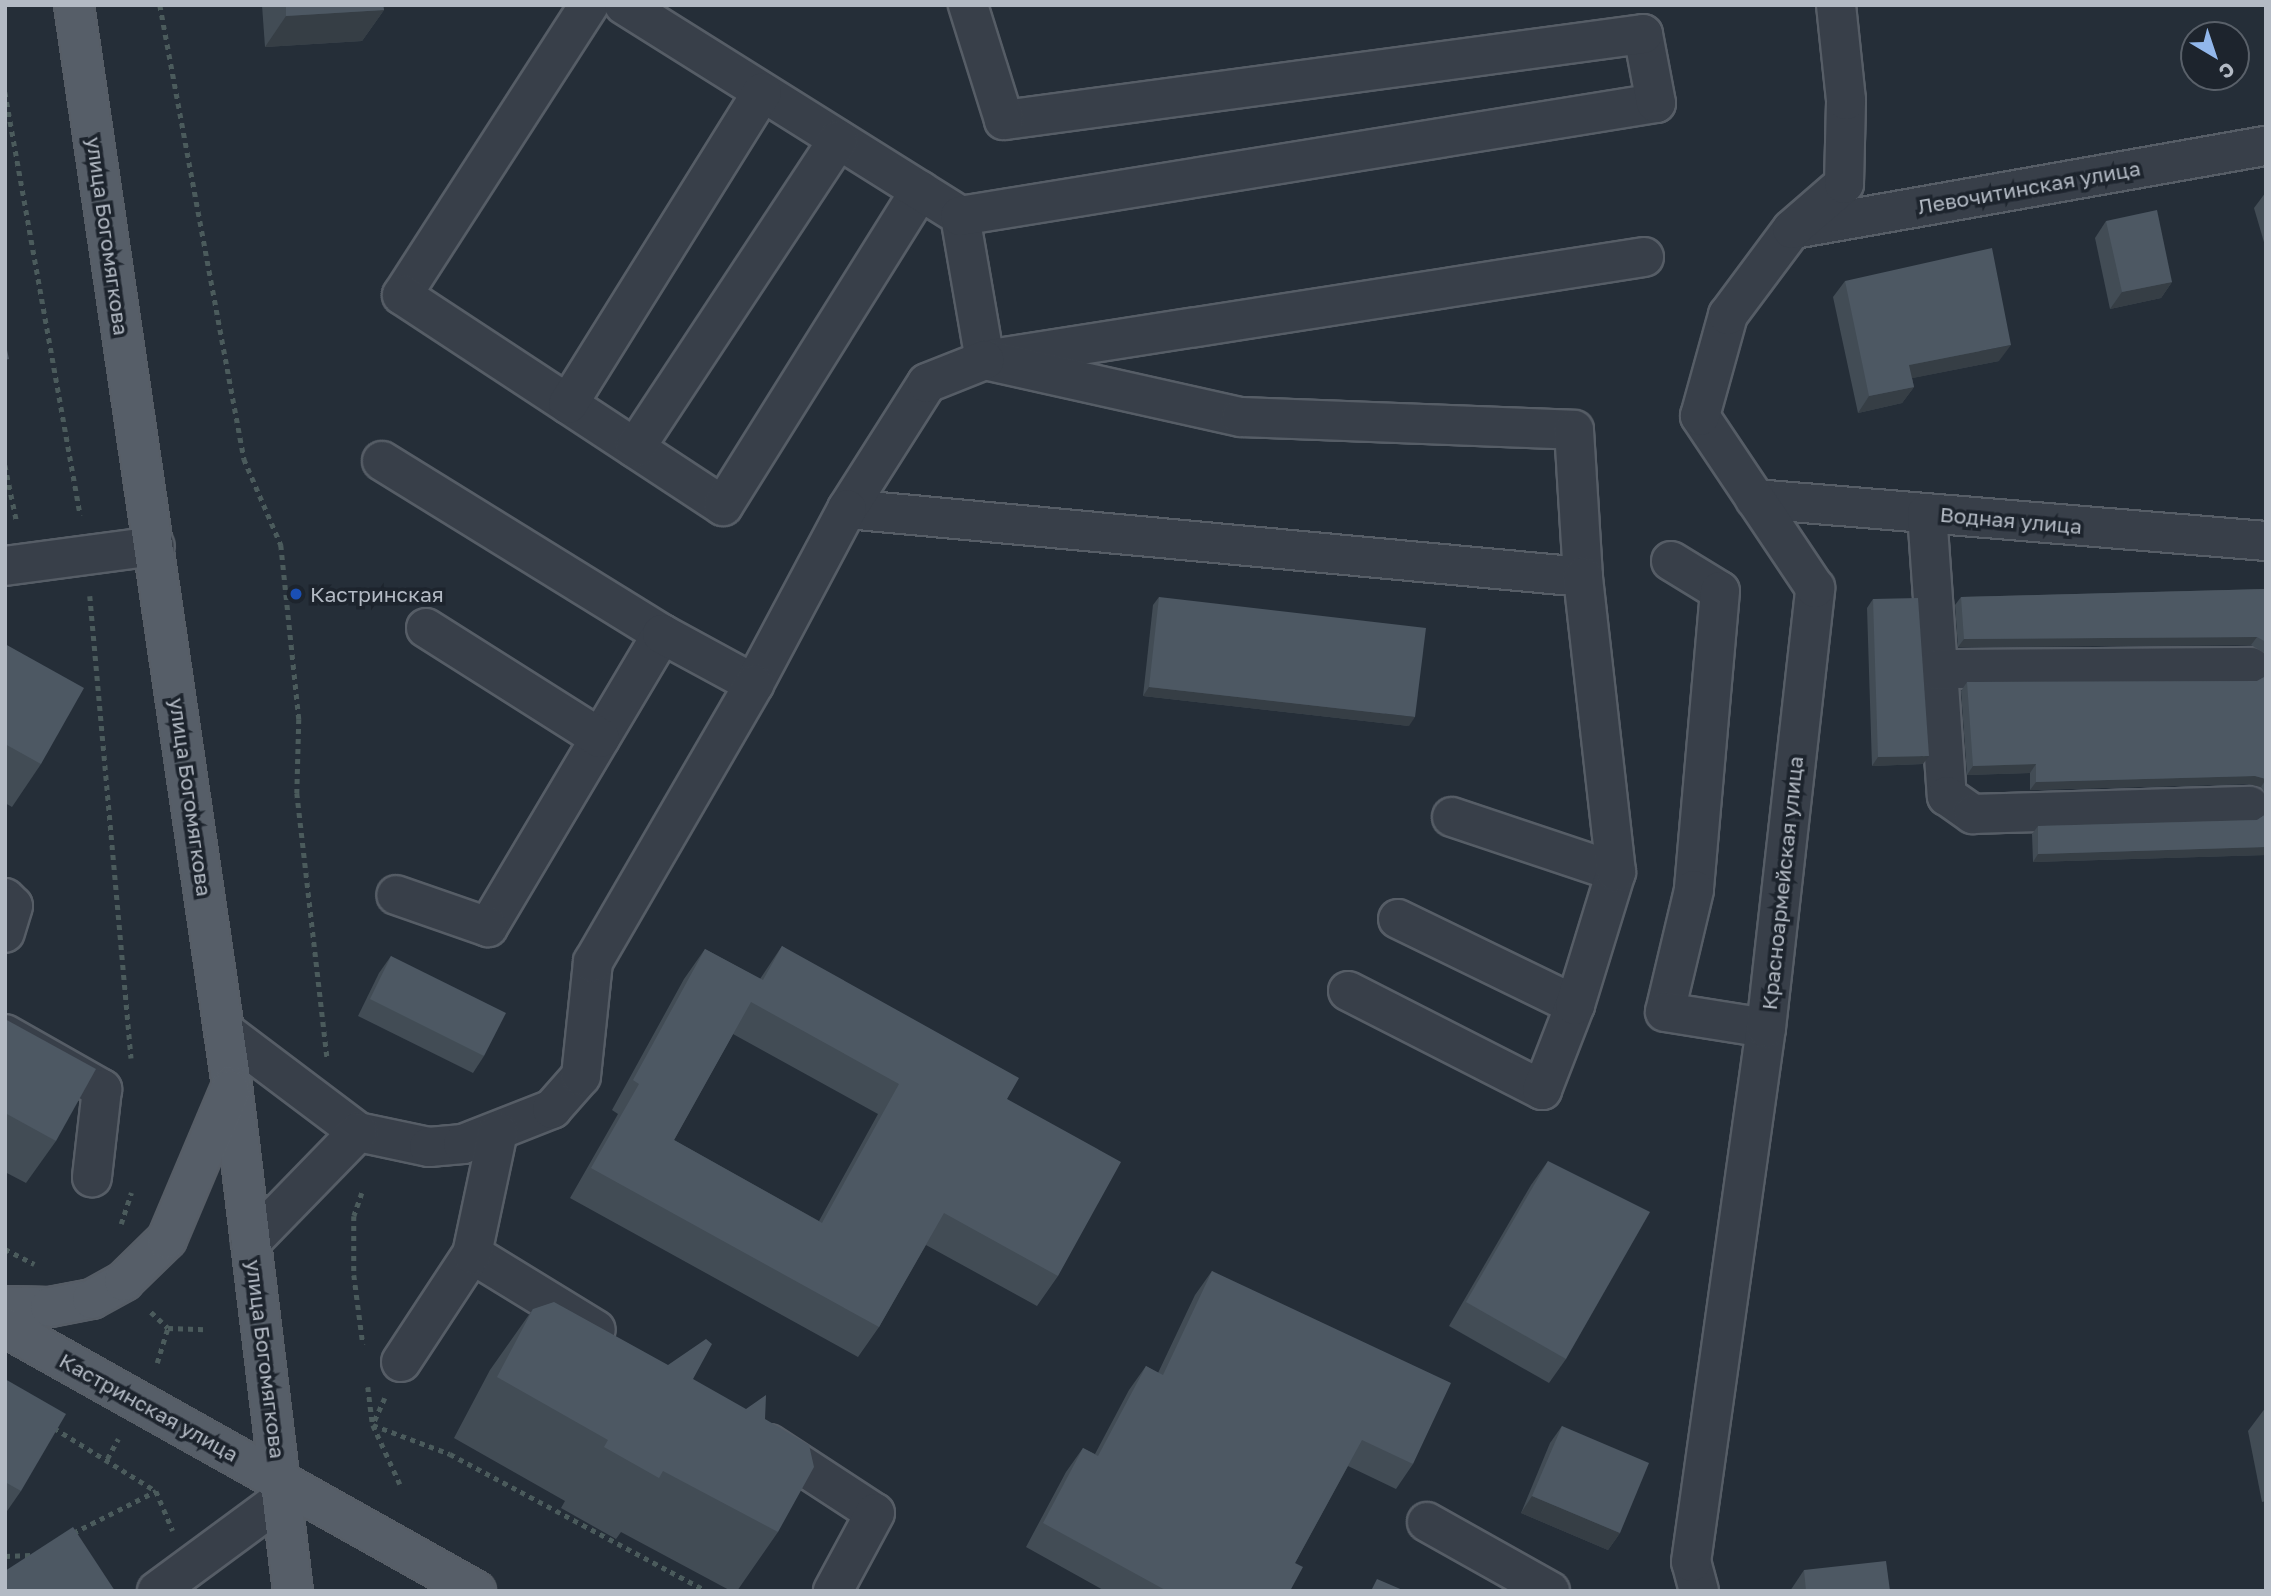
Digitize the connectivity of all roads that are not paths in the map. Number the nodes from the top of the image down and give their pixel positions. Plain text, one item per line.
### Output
1 (74, 5) edge
2 (589, 5) edge
3 (624, 5) edge
4 (968, 5) edge
5 (1836, 5) edge
6 (1643, 20) edge
7 (762, 92) junction
8 (838, 140) junction
9 (2266, 146) edge
10 (920, 191) junction
11 (960, 216) junction
12 (1792, 229) junction
13 (1644, 257) dead end
14 (985, 360) junction
15 (568, 404) junction
16 (635, 448) junction
17 (382, 461) dead end
18 (1755, 499) junction
19 (847, 509) junction
20 (1927, 513) junction
21 (2266, 541) edge
22 (155, 546) junction
23 (1671, 561) dead end
24 (15, 564) edge
25 (1583, 577) junction
26 (426, 628) dead end
27 (662, 634) junction
28 (2251, 667) dead end
29 (1937, 669) junction
30 (754, 684) junction
31 (600, 738) junction
32 (2250, 806) dead end
33 (1452, 817) dead end
34 (1616, 872) junction
35 (396, 895) dead end
36 (5, 898) edge
37 (1398, 919) dead end
38 (5, 933) edge
39 (1348, 991) dead end
40 (1575, 1005) junction
41 (1766, 1028) junction
42 (224, 1031) junction
43 (5, 1034) edge
44 (232, 1085) junction
45 (358, 1132) junction
46 (498, 1132) junction
47 (92, 1177) dead end
48 (251, 1242) junction
49 (472, 1254) junction
50 (5, 1306) edge
51 (5, 1327) edge
52 (626, 1349) edge
53 (383, 1359) road end
54 (739, 1424) edge
55 (282, 1489) junction
56 (1427, 1522) dead end
57 (157, 1591) edge
58 (293, 1591) edge
59 (476, 1591) edge
60 (833, 1591) edge
61 (1550, 1591) edge
62 (1699, 1591) edge

1 - 22 main road, улица Богомягкова
2 - 15 street
3 - 7 street
4 - 6 street
5 - 12 street, Красноармейская улица
6 - 11 street
7 - 8 street
7 - 15 street
8 - 10 street
8 - 16 street
9 - 12 street, Левочитинская улица
10 - 11 street
10 - 16 street
11 - 14 street
12 - 18 street, Красноармейская улица
13 - 14 street
14 - 19 street
14 - 25 street
15 - 16 street
17 - 27 street
18 - 20 street, Водная улица
18 - 41 street, Красноармейская улица
19 - 25 street
19 - 30 street
20 - 21 street, Водная улица
20 - 29 street
22 - 24 street
22 - 42 main road, улица Богомягкова
23 - 41 street
25 - 34 street
26 - 31 street
27 - 30 street
27 - 31 street
28 - 29 street
29 - 32 street
30 - 46 street
31 - 35 street
33 - 34 street
34 - 40 street
36 - 38 street
37 - 40 street
39 - 40 street
41 - 62 street, Красноармейская улица
42 - 44 main road, улица Богомягкова
42 - 45 street
43 - 47 street
44 - 48 main road, улица Богомягкова
44 - 50 main road
45 - 46 street
45 - 48 street
46 - 49 street
48 - 55 main road, улица Богомягкова
49 - 52 street
49 - 53 street
51 - 55 main road, Кастринская улица
54 - 60 street
55 - 57 street
55 - 58 main road, улица Богомягкова
55 - 59 main road, Кастринская улица
56 - 61 street

